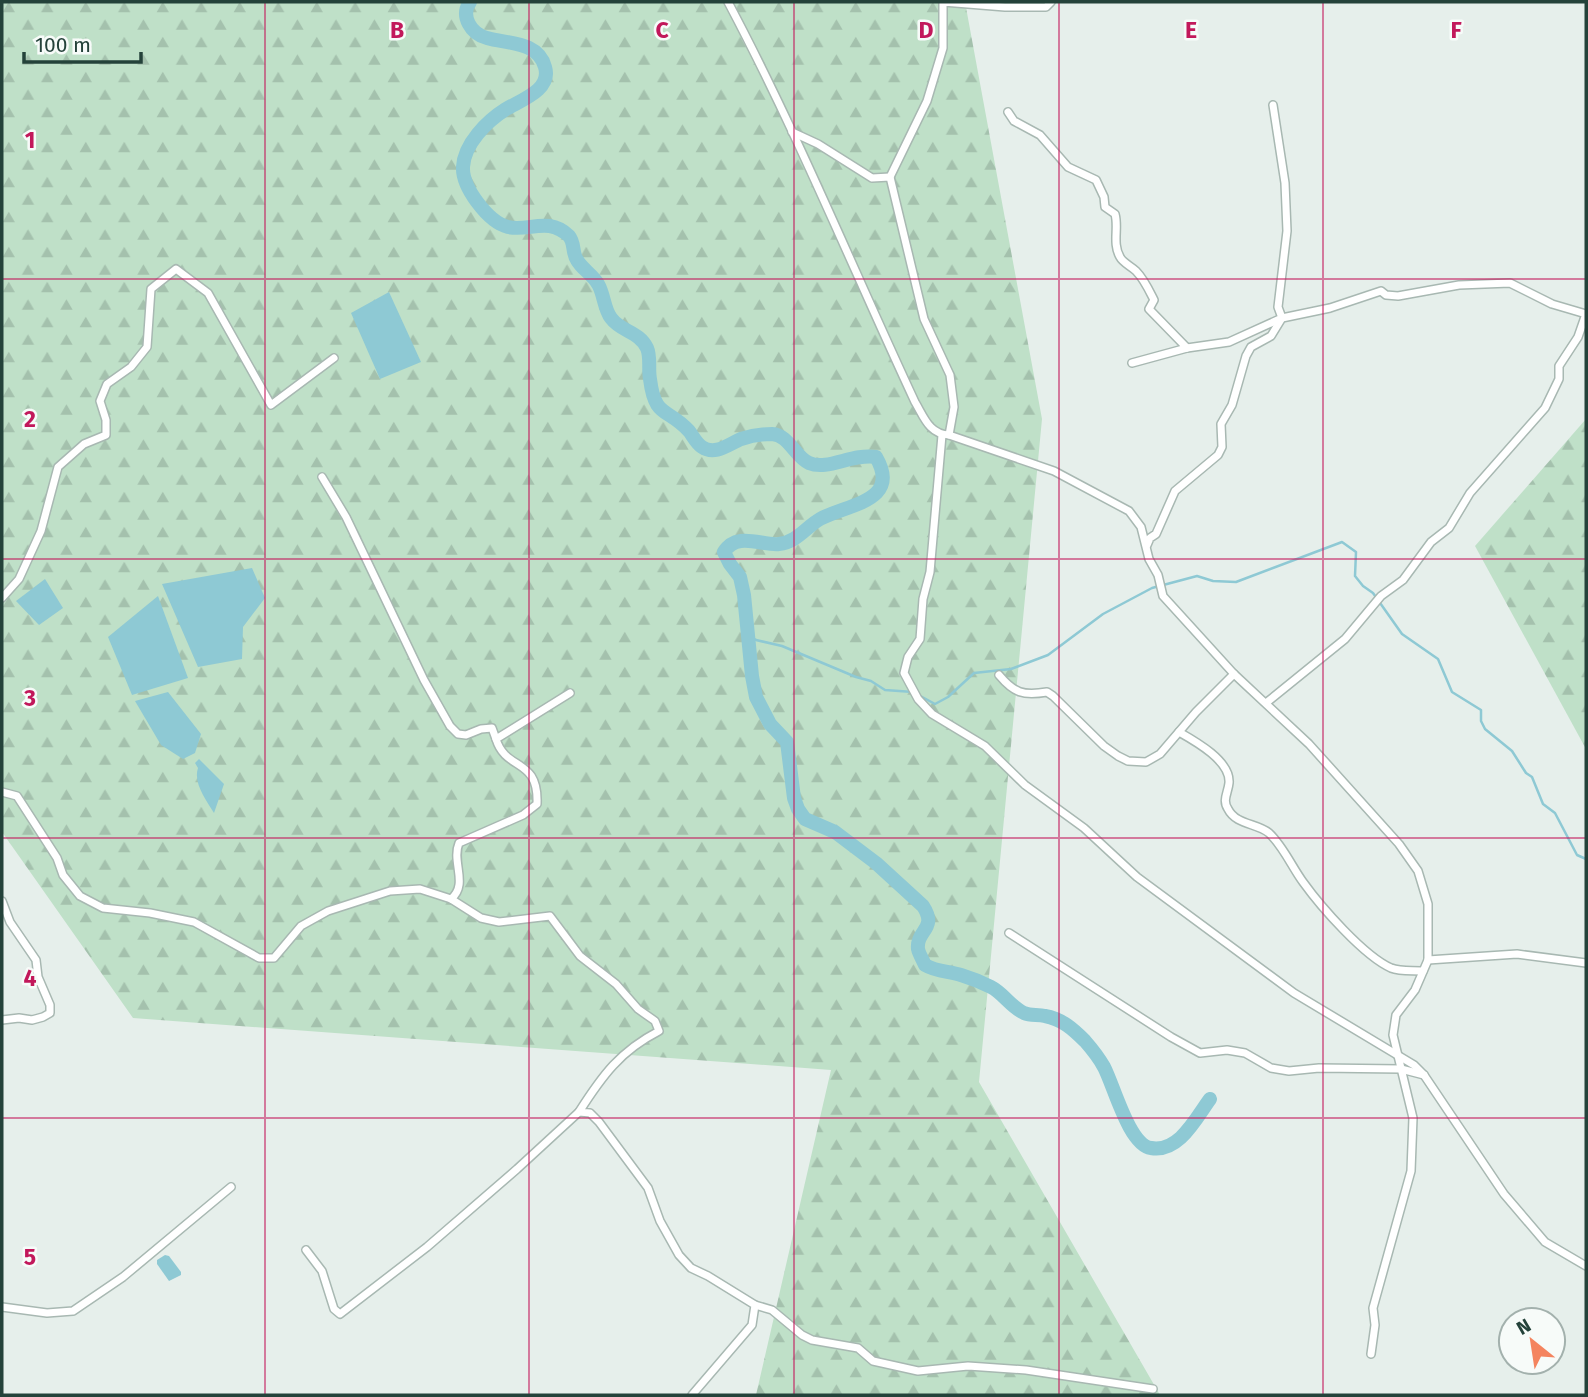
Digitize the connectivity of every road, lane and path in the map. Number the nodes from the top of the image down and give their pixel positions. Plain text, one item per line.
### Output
1 (728, 2) edge
2 (1051, 2) edge
3 (1273, 105) dead end
4 (1008, 111) dead end
5 (792, 132) junction
6 (890, 177) junction
7 (1586, 314) edge
8 (1282, 318) junction
9 (1187, 348) junction
10 (334, 358) dead end
11 (1132, 363) dead end
12 (945, 435) junction
13 (322, 477) dead end
14 (1146, 546) junction
15 (2, 598) edge
16 (999, 674) dead end
17 (1234, 674) junction
18 (570, 693) dead end
19 (1266, 703) junction
20 (1179, 732) junction
21 (496, 739) junction
22 (2, 792) edge
23 (451, 899) junction
24 (2, 901) edge
25 (1009, 933) dead end
26 (1428, 960) junction
27 (1586, 963) edge
28 (1423, 971) junction
29 (2, 1020) edge
30 (1399, 1057) junction
31 (1401, 1069) junction
32 (1424, 1075) junction
33 (579, 1111) junction
34 (231, 1187) dead end
35 (306, 1250) dead end
36 (1586, 1266) edge
37 (755, 1305) junction
38 (2, 1307) edge
39 (1371, 1354) dead end
40 (1153, 1389) dead end
41 (692, 1395) edge

1 - 5 street
2 - 6 street
3 - 8 street
4 - 9 street
5 - 6 street
5 - 12 street
6 - 12 street
7 - 8 street
7 - 19 street
8 - 9 street
8 - 14 street
9 - 11 street
10 - 15 street
12 - 14 street
12 - 30 street
13 - 21 street
14 - 17 street
16 - 20 street
17 - 19 street
17 - 20 street
18 - 21 street
19 - 26 street
20 - 28 street
21 - 23 street
22 - 23 street
23 - 33 street
24 - 29 street
25 - 31 street
26 - 27 street
26 - 28 street
28 - 30 street
30 - 31 street
30 - 32 street
31 - 32 street
31 - 39 street
32 - 36 street
33 - 35 street
33 - 37 street
34 - 38 street
37 - 40 street
37 - 41 street

